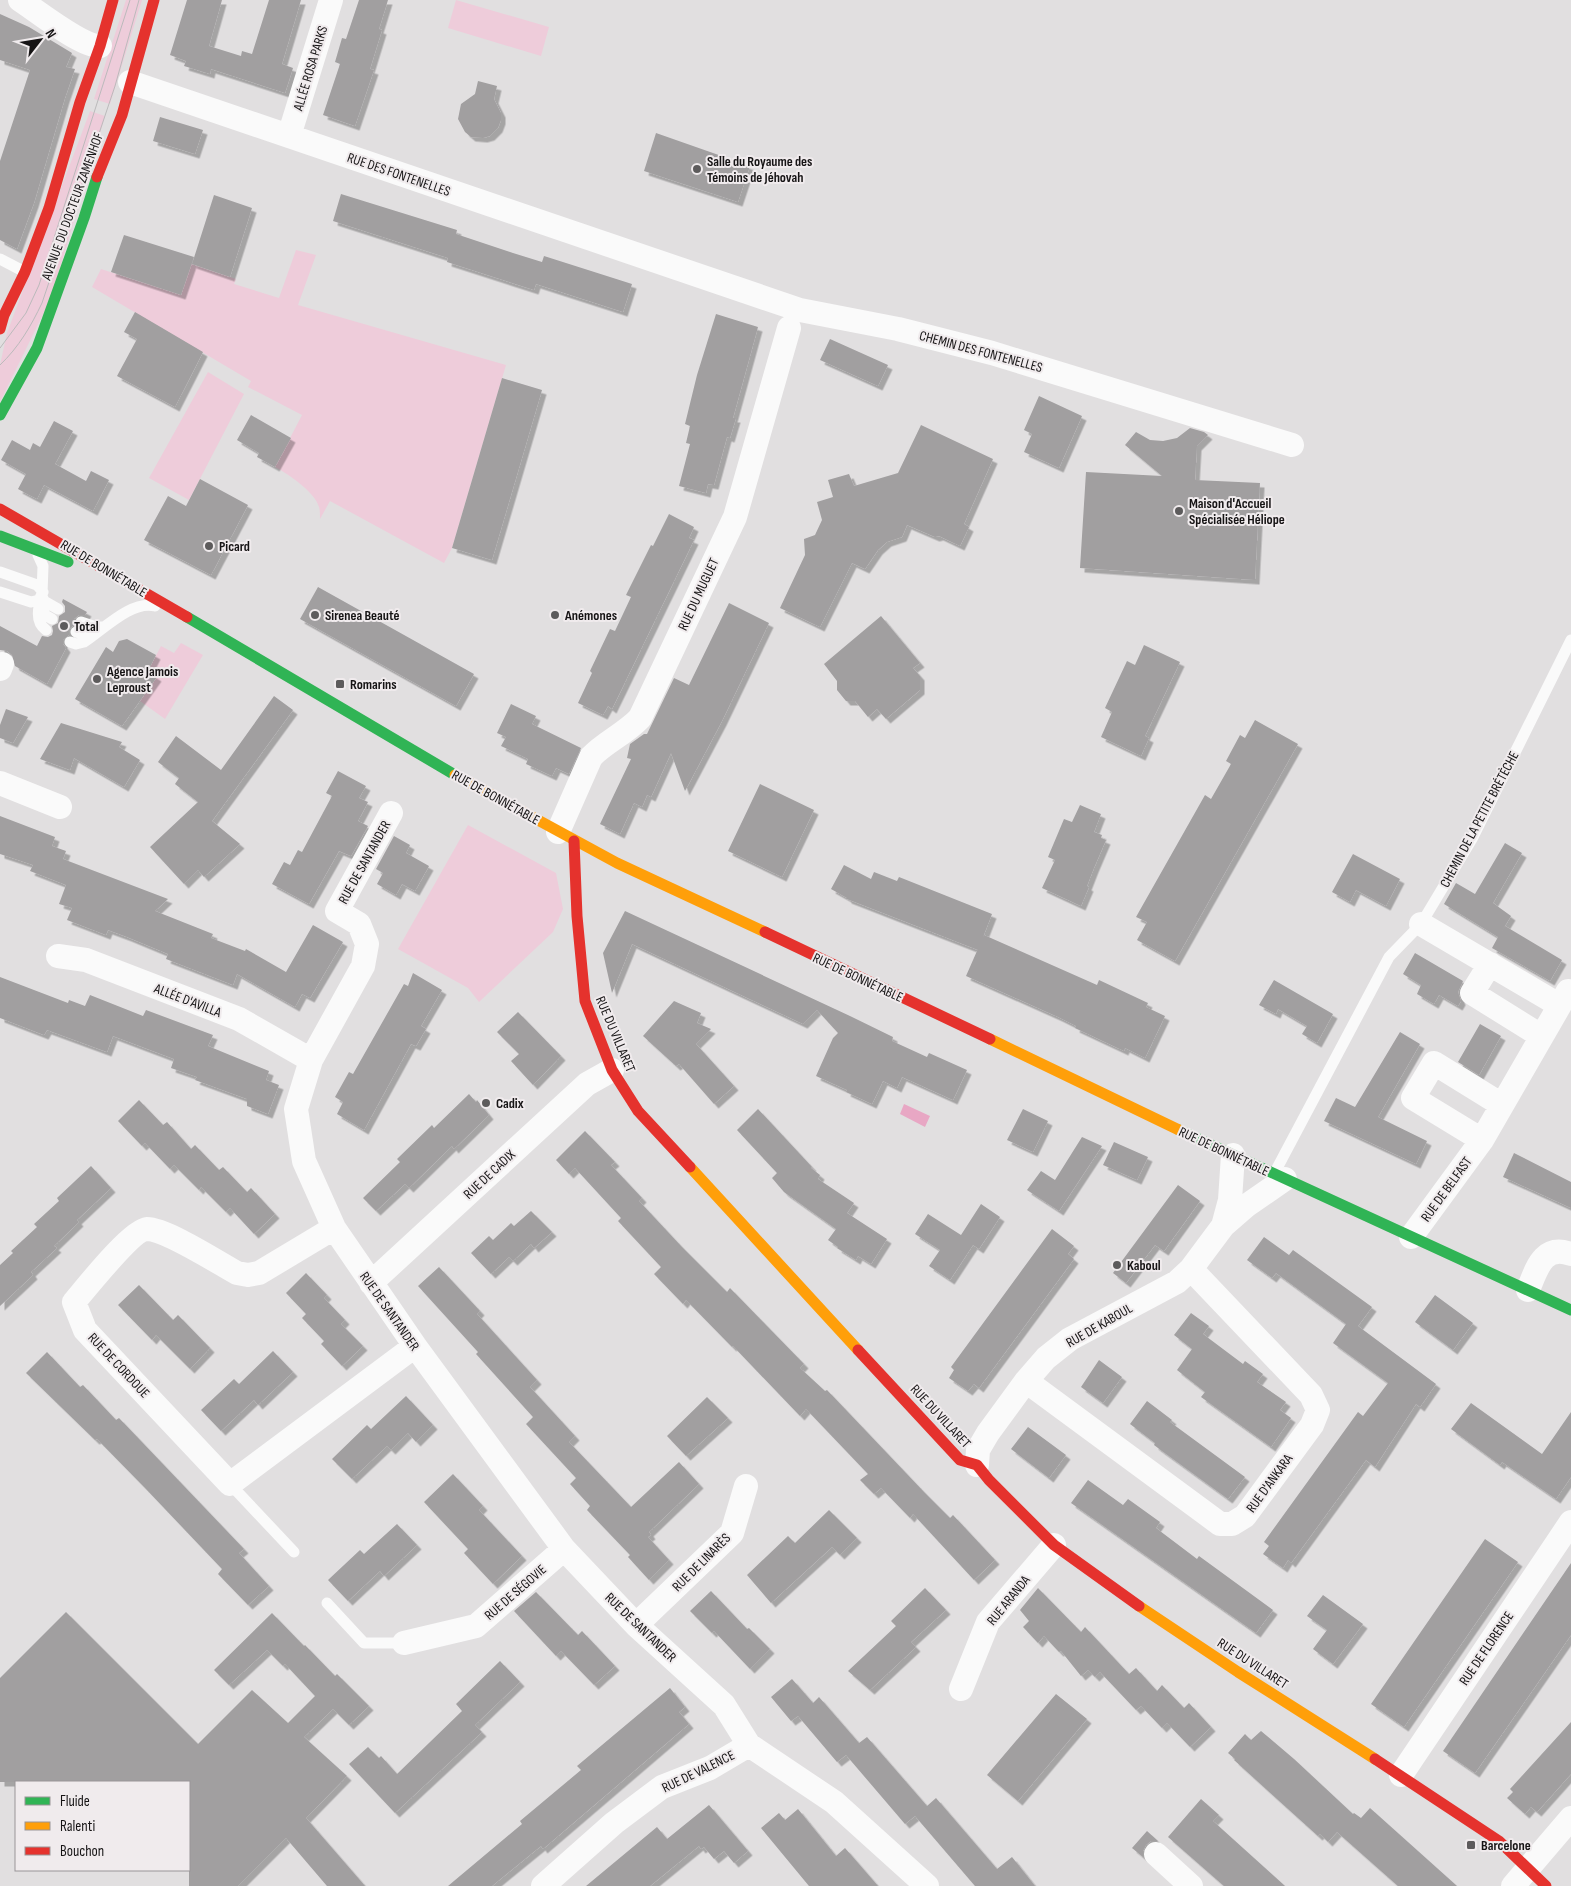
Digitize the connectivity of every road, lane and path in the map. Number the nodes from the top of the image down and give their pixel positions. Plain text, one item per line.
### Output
1 (20, 0) edge
2 (113, 0) edge
3 (154, 0) edge
4 (331, 0) edge
5 (100, 46) junction
6 (130, 82) junction
7 (288, 136) junction
8 (0, 259) edge
9 (668, 266) joint
10 (25, 272) junction
11 (789, 328) dead end
12 (0, 329) edge
13 (0, 415) edge
14 (1292, 445) dead end
15 (0, 509) edge
16 (0, 536) edge
17 (34, 549) junction
18 (0, 572) edge
19 (128, 583) junction
20 (0, 592) edge
21 (134, 594) junction
22 (42, 595) junction
23 (163, 608) junction
24 (125, 612) junction
25 (206, 630) junction
26 (76, 632) dead end
27 (1571, 640) edge
28 (0, 783) edge
29 (60, 807) dead end
30 (391, 813) dead end
31 (566, 836) junction
32 (1421, 924) junction
33 (58, 956) dead end
34 (1490, 964) junction
35 (1541, 1036) junction
36 (311, 1060) junction
37 (612, 1070) junction
38 (1502, 1105) junction
39 (1482, 1140) junction
40 (1233, 1155) junction
41 (1280, 1177) junction
42 (1222, 1226) junction
43 (334, 1228) junction
44 (1411, 1237) junction
45 (1571, 1254) edge
46 (1192, 1269) junction
47 (371, 1284) junction
48 (1528, 1290) junction
49 (1571, 1310) edge
50 (415, 1346) junction
51 (1026, 1381) junction
52 (978, 1465) junction
53 (230, 1484) junction
54 (746, 1486) dead end
55 (1571, 1522) edge
56 (1054, 1545) junction
57 (564, 1548) junction
58 (294, 1552) dead end
59 (327, 1603) dead end
60 (636, 1625) junction
61 (404, 1643) joint
62 (961, 1689) dead end
63 (749, 1745) junction
64 (1401, 1775) junction
65 (1571, 1818) edge
66 (1156, 1854) dead end
67 (1528, 1868) junction
68 (542, 1886) edge
69 (927, 1886) edge
70 (1191, 1886) edge
71 (1513, 1886) edge
72 (1546, 1886) edge

1 - 5 street
2 - 5 street, AVENUE DU DOCTEUR ZAMENHOF
3 - 6 street, AVENUE DU DOCTEUR ZAMENHOF
4 - 7 street, ALLÉE ROSA PARKS
5 - 10 street, AVENUE DU DOCTEUR ZAMENHOF
6 - 7 street, RUE DES FONTENELLES
6 - 13 street, AVENUE DU DOCTEUR ZAMENHOF
7 - 9 street, RUE DES FONTENELLES
8 - 10 lane
9 - 14 street, CHEMIN DES FONTENELLES
10 - 12 street, AVENUE DU DOCTEUR ZAMENHOF
11 - 31 street, RUE DU MUGUET
15 - 19 street, RUE DE BONNÉTABLE
16 - 17 street, RUE DE BONNÉTABLE
17 - 21 street, RUE DE BONNÉTABLE
17 - 22 lane
18 - 22 lane
19 - 21 lane
19 - 25 street, RUE DE BONNÉTABLE
20 - 22 lane
21 - 23 street, RUE DE BONNÉTABLE
21 - 24 lane
22 - 22 lane
23 - 24 lane
23 - 25 street, RUE DE BONNÉTABLE
24 - 26 lane
25 - 31 street, RUE DE BONNÉTABLE
27 - 32 lane, CHEMIN DE LA PETITE BRÉTÈCHE
28 - 29 street
30 - 36 street, RUE DE SANTANDER
31 - 37 street, RUE DU VILLARET
31 - 40 street, RUE DE BONNÉTABLE
32 - 34 street, RUE DE BELFAST
32 - 41 lane, CHEMIN DE LA PETITE BRÉTÈCHE
33 - 36 street, ALLÉE D'AVILLA
34 - 35 street
34 - 35 street, RUE DE BELFAST
35 - 38 street, RUE DE BELFAST
36 - 43 street, RUE DE SANTANDER
37 - 47 street, RUE DE CADIX
37 - 52 street, RUE DU VILLARET
38 - 39 street, RUE DE BELFAST
38 - 39 street
39 - 44 street, RUE DE BELFAST
40 - 41 street, RUE DE BONNÉTABLE
40 - 42 street, RUE DE KABOUL
41 - 42 street, RUE DE KABOUL
41 - 44 street, RUE DE BONNÉTABLE
42 - 46 street, RUE DE KABOUL
43 - 47 street, RUE DE SANTANDER
43 - 53 street, RUE DE CORDOUE
44 - 48 street, RUE DE BONNÉTABLE
45 - 48 street
46 - 51 street, RUE DE KABOUL
46 - 51 street, RUE D'ANKARA
47 - 50 street, RUE DE SANTANDER
48 - 49 street, RUE DE BONNÉTABLE
50 - 53 street
50 - 57 street, RUE DE SANTANDER
51 - 52 street, RUE DE KABOUL
52 - 56 street, RUE DU VILLARET
53 - 58 lane
54 - 60 street, RUE DE LINARÈS
55 - 64 street, RUE DE FLORENCE
56 - 62 street, RUE ARANDA
56 - 64 street, RUE DU VILLARET
57 - 60 street, RUE DE SANTANDER
57 - 61 street, RUE DE SÉGOVIE
59 - 61 lane
60 - 63 street, RUE DE SANTANDER
63 - 68 street, RUE DE VALENCE
63 - 69 street, RUE DE VALENCE
64 - 67 street, RUE DU VILLARET
65 - 67 street
66 - 70 street
67 - 71 street
67 - 72 street, RUE DU VILLARET

